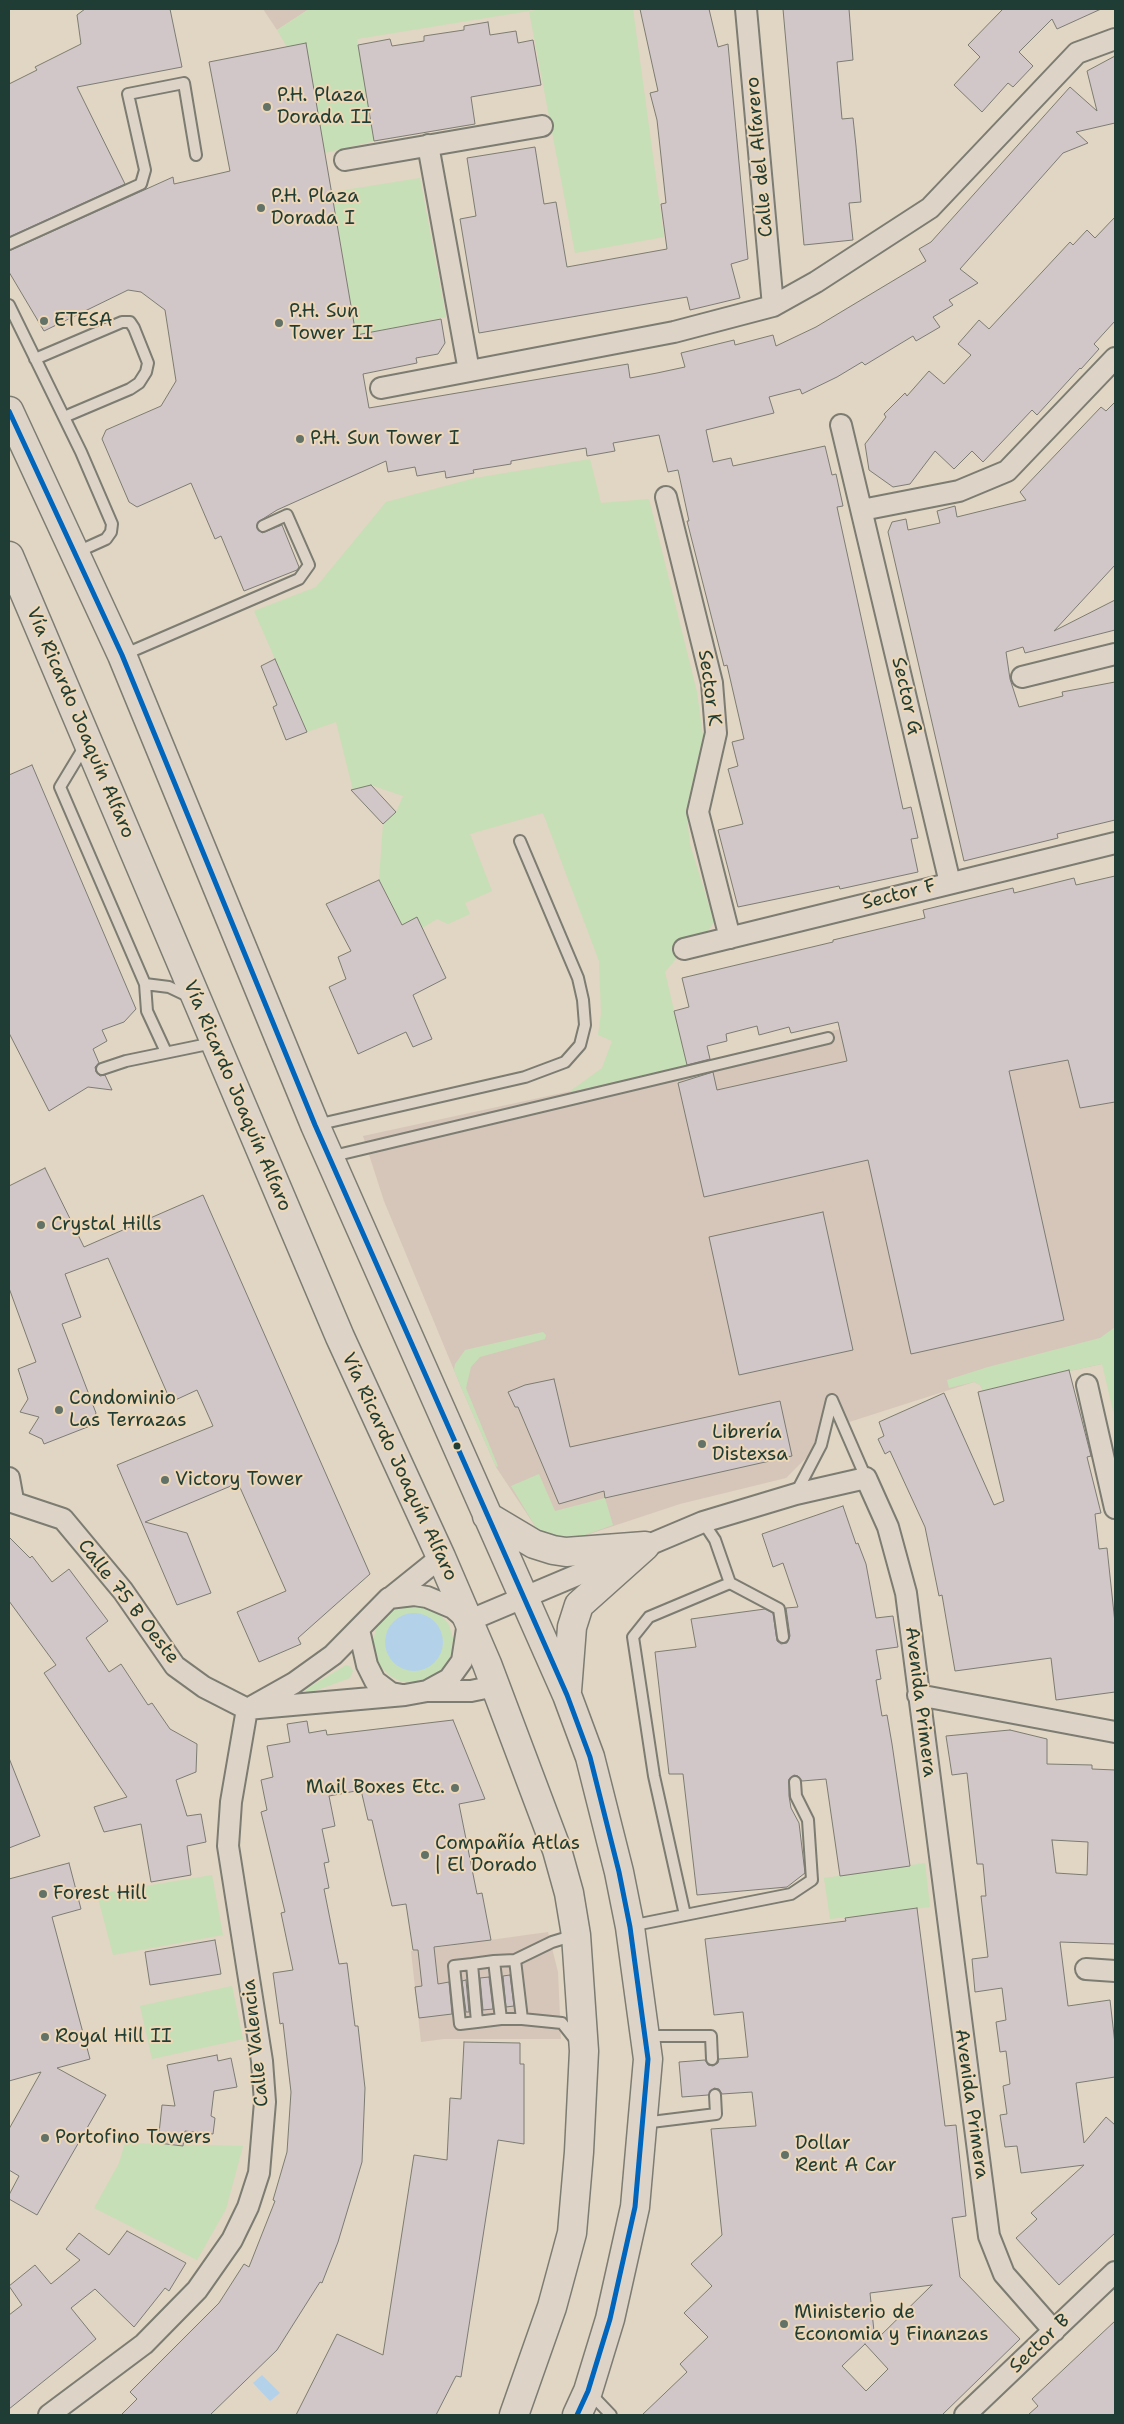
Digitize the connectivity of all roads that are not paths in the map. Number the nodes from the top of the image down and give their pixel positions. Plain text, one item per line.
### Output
1 (746, 9) edge
2 (1115, 39) edge
3 (542, 126) dead end
4 (428, 145) junction
5 (196, 156) dead end
6 (346, 160) dead end
7 (9, 244) edge
8 (9, 305) edge
9 (773, 306) junction
10 (1115, 358) edge
11 (35, 359) junction
12 (469, 371) junction
13 (381, 388) dead end
14 (9, 411) edge
15 (64, 417) junction
16 (841, 425) dead end
17 (666, 497) dead end
18 (862, 510) junction
19 (263, 526) dead end
20 (74, 553) junction
21 (9, 556) edge
22 (1115, 654) edge
23 (122, 656) junction
24 (1022, 677) dead end
25 (88, 741) junction
26 (520, 841) dead end
27 (1115, 843) edge
28 (950, 883) junction
29 (730, 938) junction
30 (684, 950) dead end
31 (145, 984) junction
32 (196, 1000) junction
33 (828, 1038) dead end
34 (214, 1042) junction
35 (166, 1052) junction
36 (102, 1069) dead end
37 (314, 1125) junction
38 (328, 1157) junction
39 (1087, 1385) dead end
40 (9, 1478) edge
41 (866, 1478) junction
42 (796, 1494) junction
43 (11, 1501) edge
44 (1115, 1508) edge
45 (487, 1516) junction
46 (703, 1522) junction
47 (645, 1546) junction
48 (441, 1557) junction
49 (730, 1583) junction
50 (524, 1596) junction
51 (389, 1598) junction
52 (468, 1621) junction
53 (358, 1630) junction
54 (783, 1637) dead end
55 (495, 1686) junction
56 (427, 1691) junction
57 (918, 1694) junction
58 (405, 1695) junction
59 (567, 1695) junction
60 (247, 1709) junction
61 (1115, 1732) edge
62 (796, 1782) dead end
63 (685, 1915) junction
64 (630, 1927) junction
65 (576, 1935) junction
66 (515, 1960) junction
67 (494, 1961) junction
68 (472, 1964) junction
69 (1086, 1969) dead end
70 (1115, 1970) edge
71 (522, 2019) junction
72 (501, 2020) junction
73 (477, 2022) junction
74 (645, 2036) junction
75 (584, 2051) junction
76 (712, 2059) dead end
77 (715, 2095) dead end
78 (642, 2124) junction
79 (1115, 2272) edge
80 (1054, 2331) junction
81 (582, 2403) edge
82 (49, 2415) edge
83 (514, 2415) edge
84 (610, 2415) edge
85 (966, 2415) edge

1 - 9 street, Calle del Alfarero
2 - 9 street
3 - 4 street
4 - 6 street
4 - 12 street
5 - 7 lane
8 - 11 lane
9 - 12 street
10 - 18 street
11 - 15 lane
11 - 15 lane
12 - 13 street
14 - 20 main road
15 - 20 lane
16 - 18 street, Sector G
17 - 29 street, Sector K
18 - 28 street, Sector G
19 - 23 lane
20 - 23 main road
21 - 25 main road, Vía Ricardo Joaquín Alfaro
22 - 24 street
23 - 37 main road
25 - 31 lane
25 - 32 main road, Vía Ricardo Joaquín Alfaro
26 - 37 lane
27 - 28 street, Sector F
28 - 29 street, Sector F
29 - 30 street, Sector F
31 - 32 lane
31 - 35 lane
32 - 34 main road, Vía Ricardo Joaquín Alfaro
33 - 38 lane
34 - 35 lane
34 - 48 main road, Vía Ricardo Joaquín Alfaro
35 - 36 lane
37 - 38 main road
38 - 45 main road
39 - 44 street
40 - 43 street
41 - 42 street
41 - 42 lane
41 - 57 street, Avenida Primera
42 - 46 street
43 - 60 street, Calle 75 B Oeste
45 - 47 main road
45 - 50 main road
46 - 47 street
46 - 49 lane
47 - 50 street
47 - 59 main road
48 - 51 street
48 - 52 main road, Vía Ricardo Joaquín Alfaro
49 - 54 lane
49 - 63 lane
50 - 52 street
50 - 59 main road
51 - 52 street
51 - 53 street
52 - 55 main road, Vía Ricardo Joaquín Alfaro
52 - 56 street
53 - 58 street
53 - 60 street
55 - 56 street
55 - 65 main road, Vía Ricardo Joaquín Alfaro
56 - 58 street
57 - 61 street
57 - 80 street, Avenida Primera
58 - 60 street
59 - 64 main road
60 - 82 street, Calle Valencia
62 - 63 lane
63 - 64 lane
64 - 74 main road
65 - 66 lane
65 - 75 main road, Vía Ricardo Joaquín Alfaro
66 - 67 lane
66 - 71 lane
67 - 68 lane
67 - 72 lane
68 - 73 lane
68 - 73 lane
69 - 70 street
71 - 72 lane
71 - 75 lane
72 - 73 lane
74 - 76 lane
74 - 78 main road
75 - 83 main road, Vía Ricardo Joaquín Alfaro
77 - 78 lane
78 - 81 main road
79 - 80 street, Sector B
80 - 85 street, Sector B
81 - 84 lane

